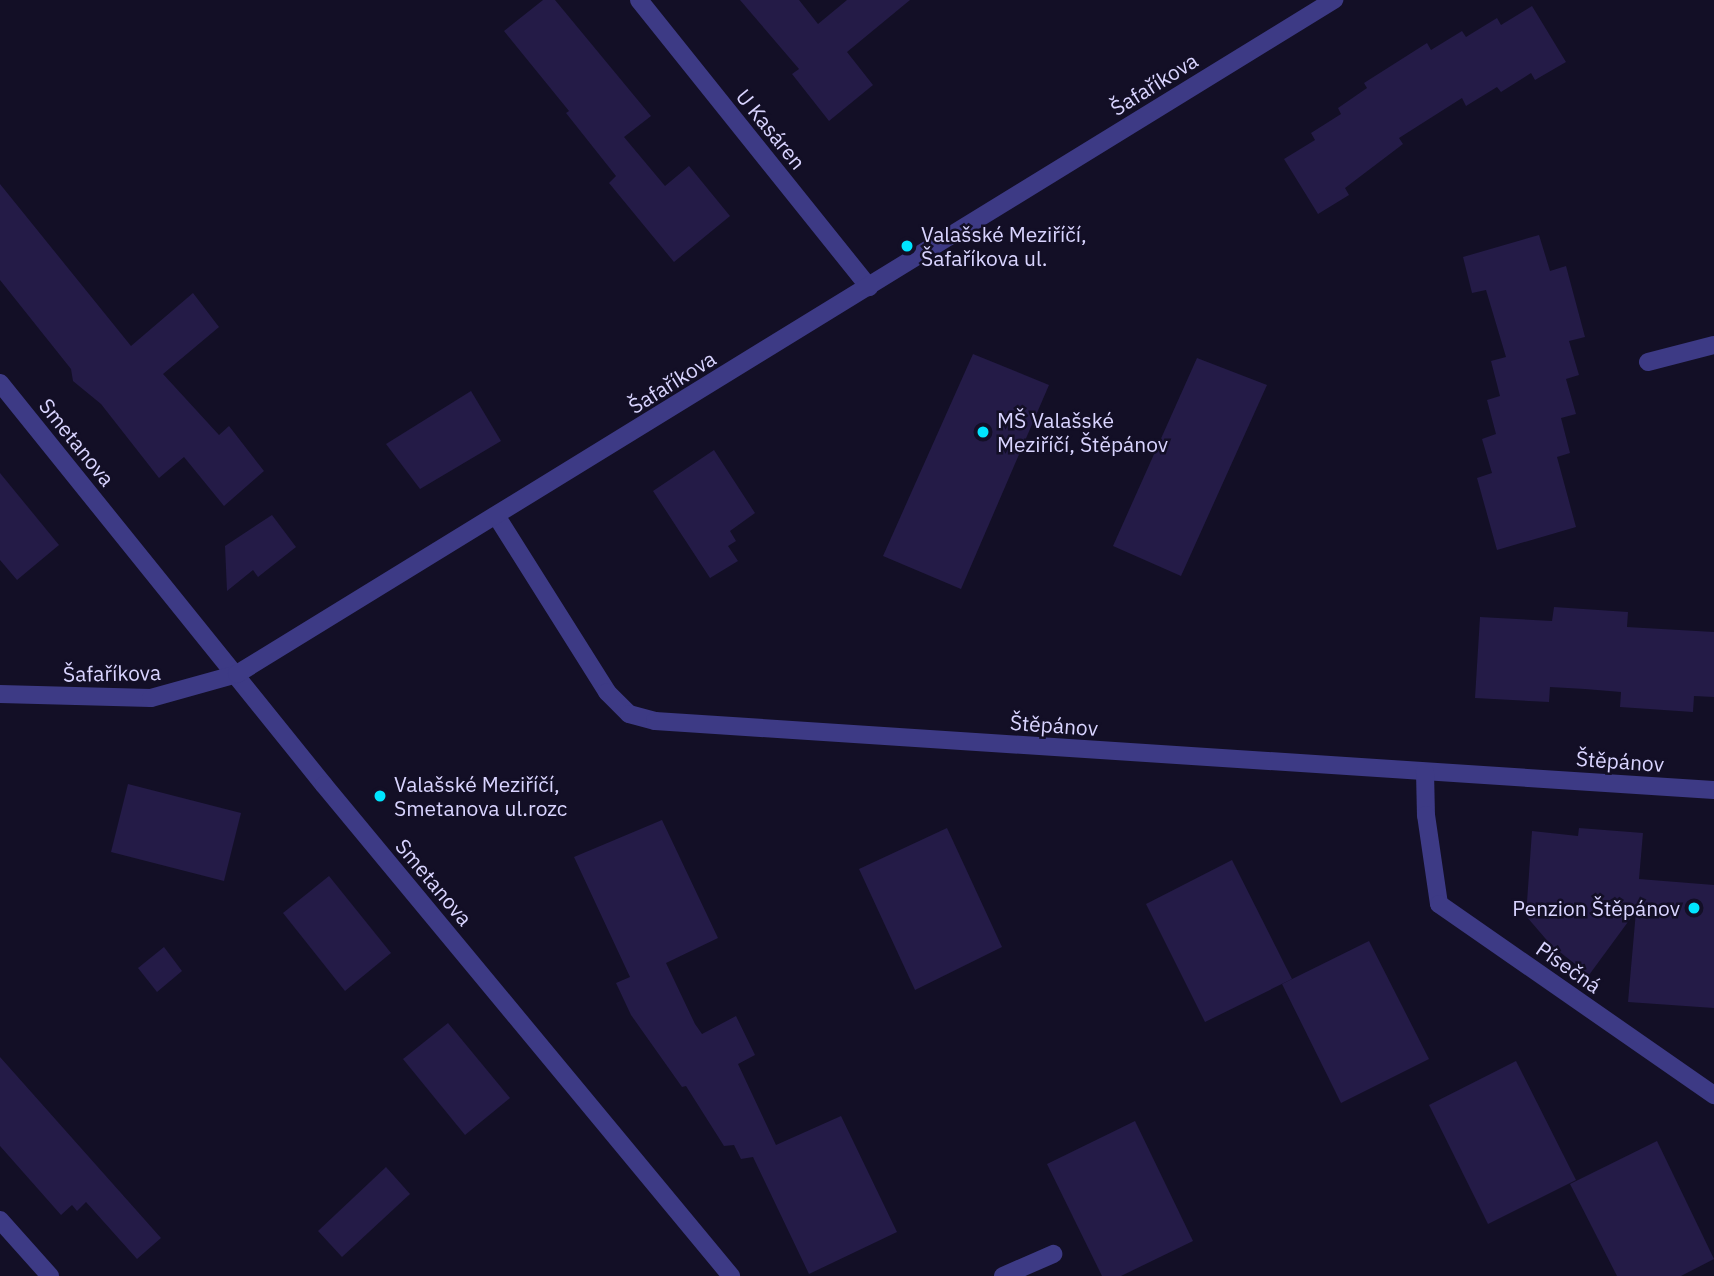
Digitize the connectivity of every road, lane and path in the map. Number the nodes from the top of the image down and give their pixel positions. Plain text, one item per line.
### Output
1 (639, 0) edge
2 (1334, 0) edge
3 (869, 287) junction
4 (1714, 345) edge
5 (1648, 362) dead end
6 (0, 383) edge
7 (497, 517) junction
8 (237, 674) junction
9 (0, 694) edge
10 (1425, 772) junction
11 (1714, 790) edge
12 (1714, 1095) edge
13 (0, 1220) edge
14 (1053, 1254) dead end
15 (50, 1276) edge
16 (731, 1276) edge
17 (1003, 1276) edge

1 - 3 street, U Kasáren
2 - 3 street, Šafaříkova
3 - 7 street, Šafaříkova
4 - 5 street
6 - 8 street, Smetanova
7 - 8 street, Šafaříkova
7 - 10 street, Štěpánov
8 - 9 street, Šafaříkova
8 - 16 street, Smetanova
10 - 11 street, Štěpánov
10 - 12 street, Písečná
13 - 15 street
14 - 17 street

